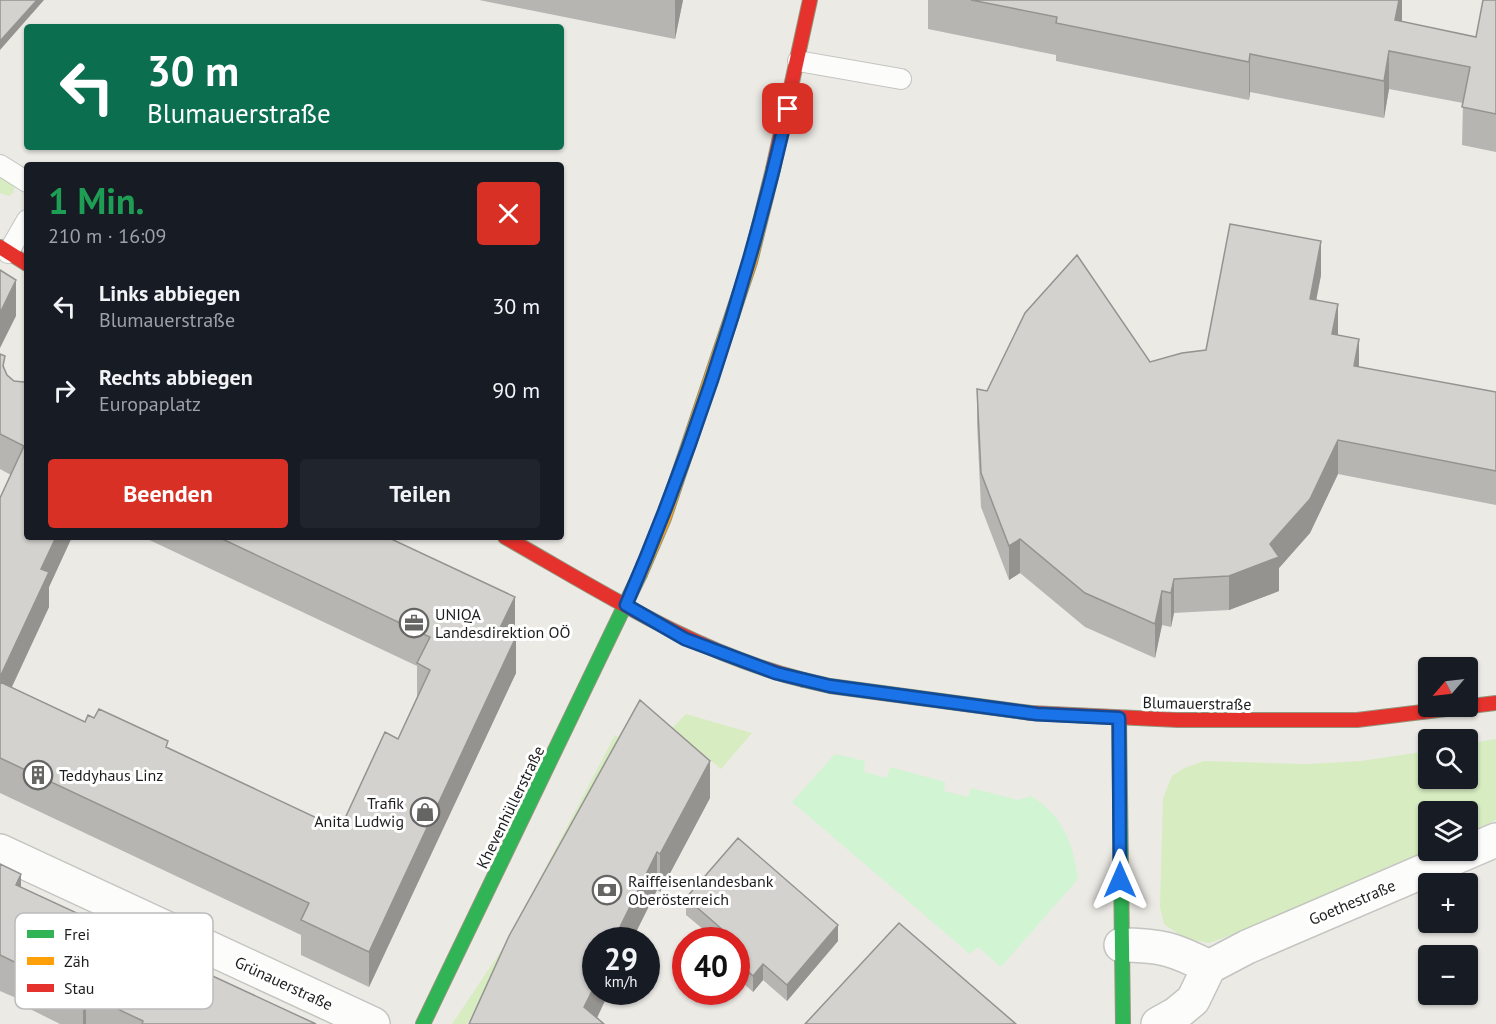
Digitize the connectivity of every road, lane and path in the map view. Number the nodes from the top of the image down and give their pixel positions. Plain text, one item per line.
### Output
1 (810, 0) edge
2 (798, 61) junction
3 (901, 79) dead end
4 (0, 165) edge
5 (24, 180) edge
6 (24, 224) edge
7 (4, 250) edge
8 (24, 262) edge
9 (510, 540) edge
10 (626, 605) junction
11 (1496, 703) edge
12 (1119, 718) junction
13 (1496, 840) edge
14 (0, 851) edge
15 (134, 913) edge
16 (1120, 945) junction
17 (213, 950) edge
18 (1209, 967) junction
19 (373, 1024) edge
20 (423, 1024) edge
21 (1123, 1024) edge
22 (1158, 1024) edge

1 - 2 main road, Khevenhüllerstraße
2 - 3 lane
2 - 10 main road, Khevenhüllerstraße
4 - 5 lane
6 - 7 lane
7 - 8 main road
9 - 10 main road
10 - 12 main road, Blumauerstraße
10 - 20 main road, Khevenhüllerstraße
11 - 12 main road, Blumauerstraße
12 - 16 main road
13 - 18 street, Goethestraße
14 - 15 street, Grünauerstraße
16 - 18 street
16 - 21 main road
17 - 19 street, Grünauerstraße
18 - 22 street

